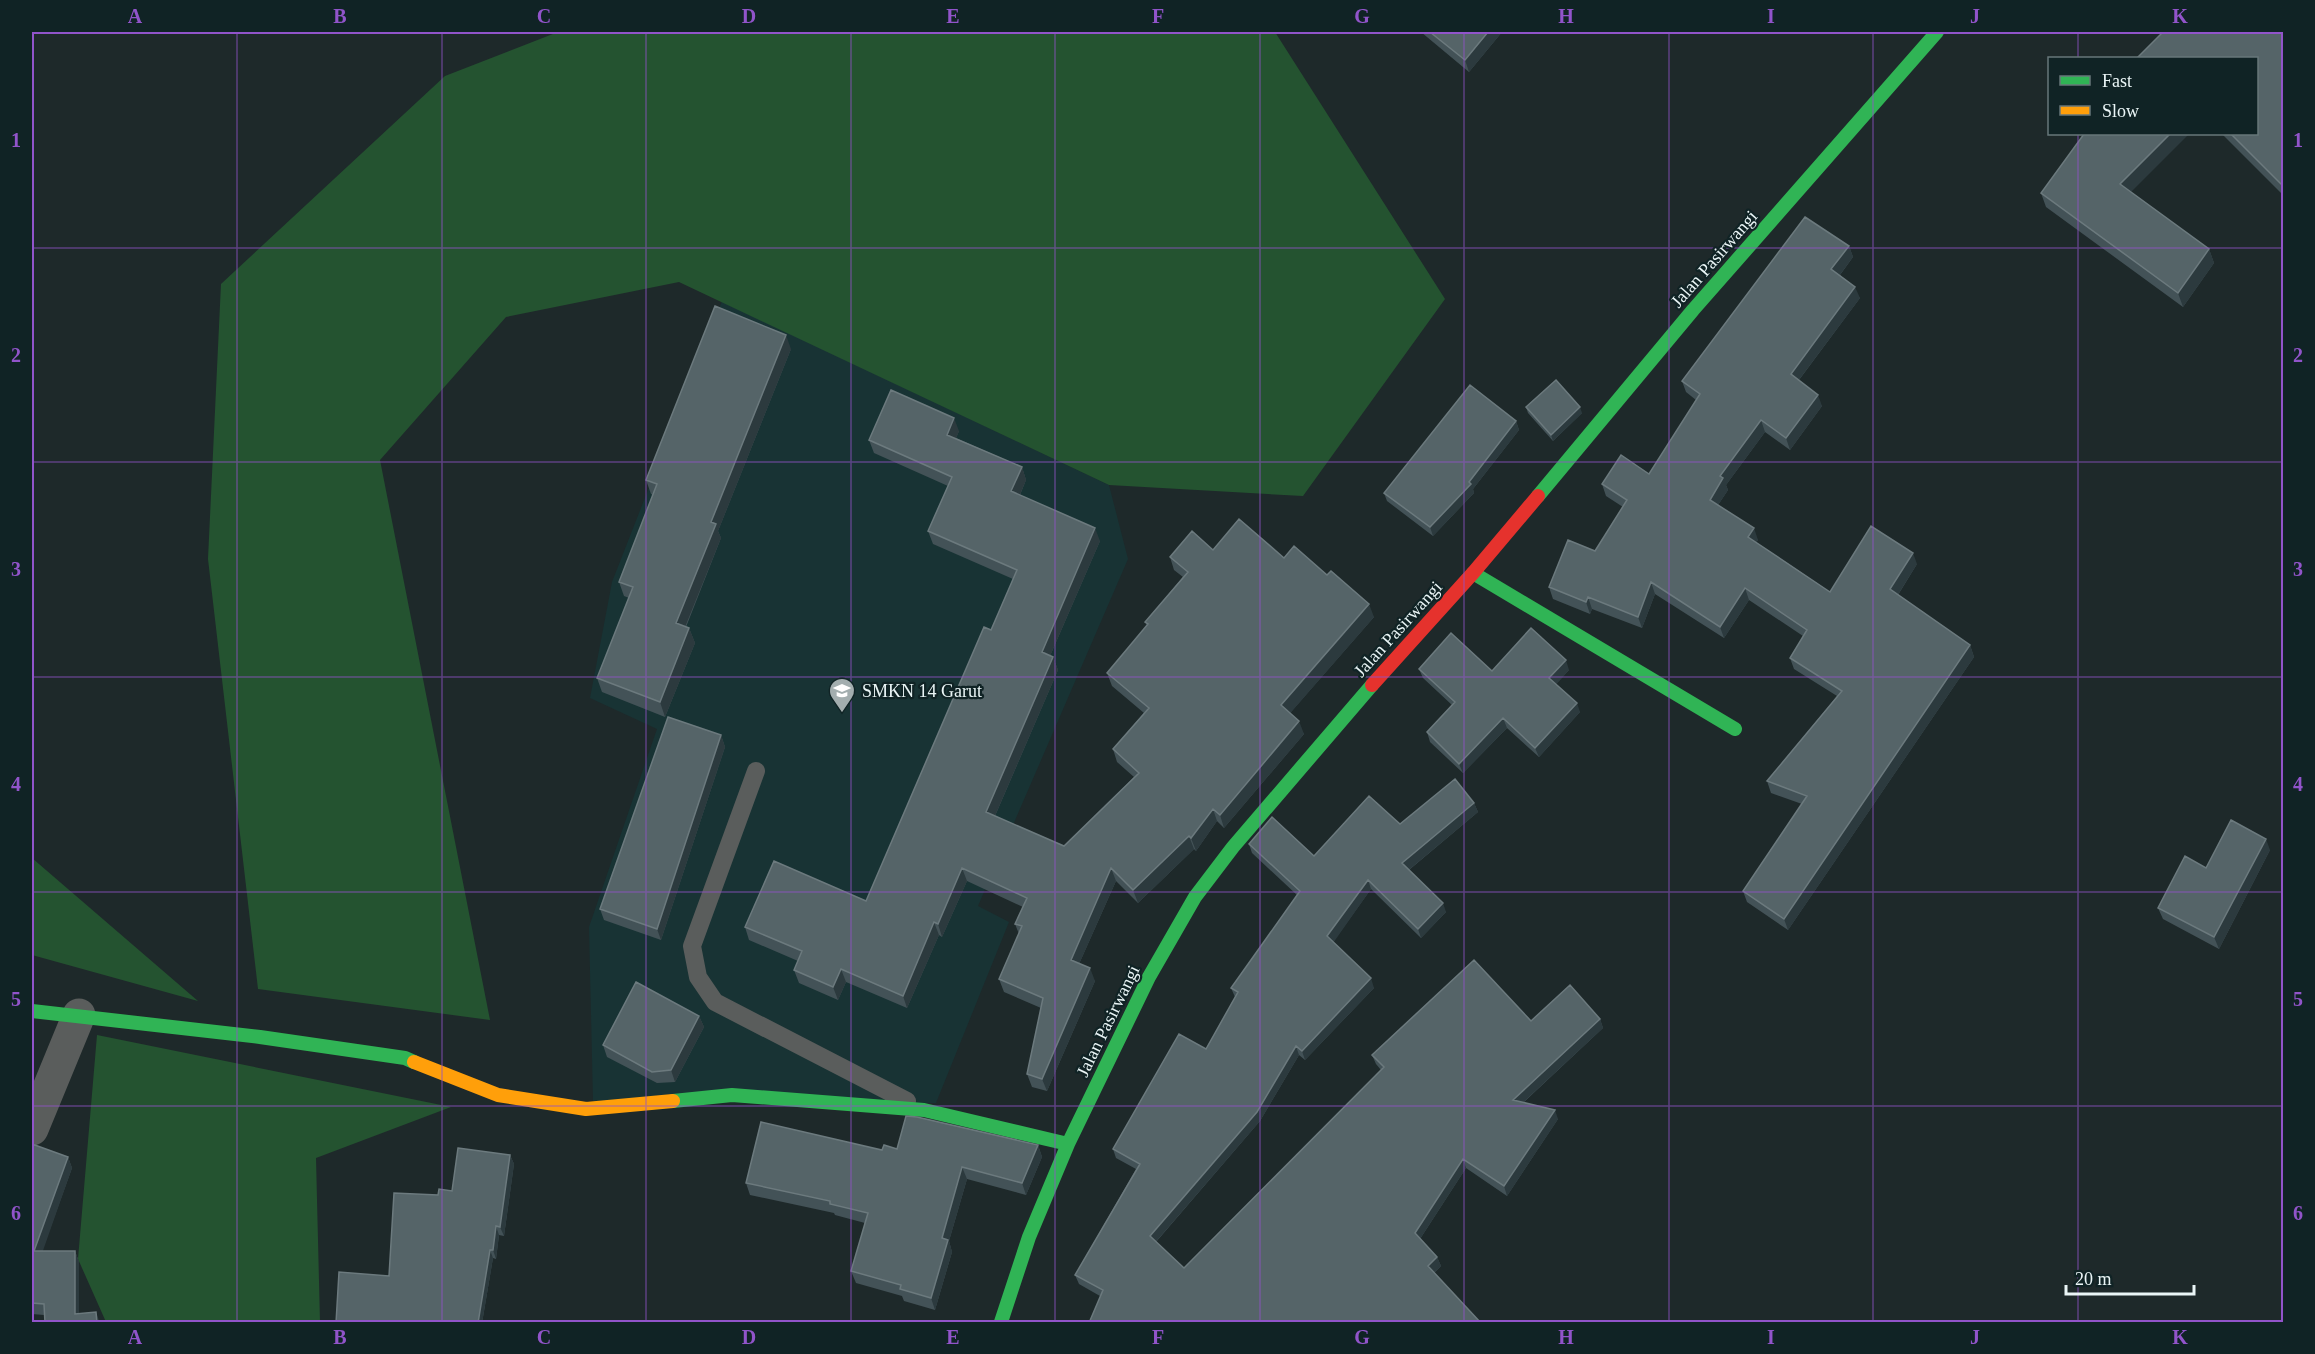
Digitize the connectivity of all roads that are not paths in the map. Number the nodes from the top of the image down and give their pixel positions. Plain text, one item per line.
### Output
1 (1937, 32) edge
2 (1473, 573) junction
3 (1735, 729) dead end
4 (756, 771) dead end
5 (32, 1011) edge
6 (79, 1015) junction
7 (924, 1110) junction
8 (32, 1129) edge
9 (1068, 1144) junction
10 (1000, 1323) edge

1 - 2 street, Jalan Pasirwangi
2 - 3 street
2 - 9 street, Jalan Pasirwangi
4 - 7 lane
5 - 6 street
6 - 7 street
6 - 8 street
7 - 9 street
9 - 10 street, Jalan Pasirwangi

